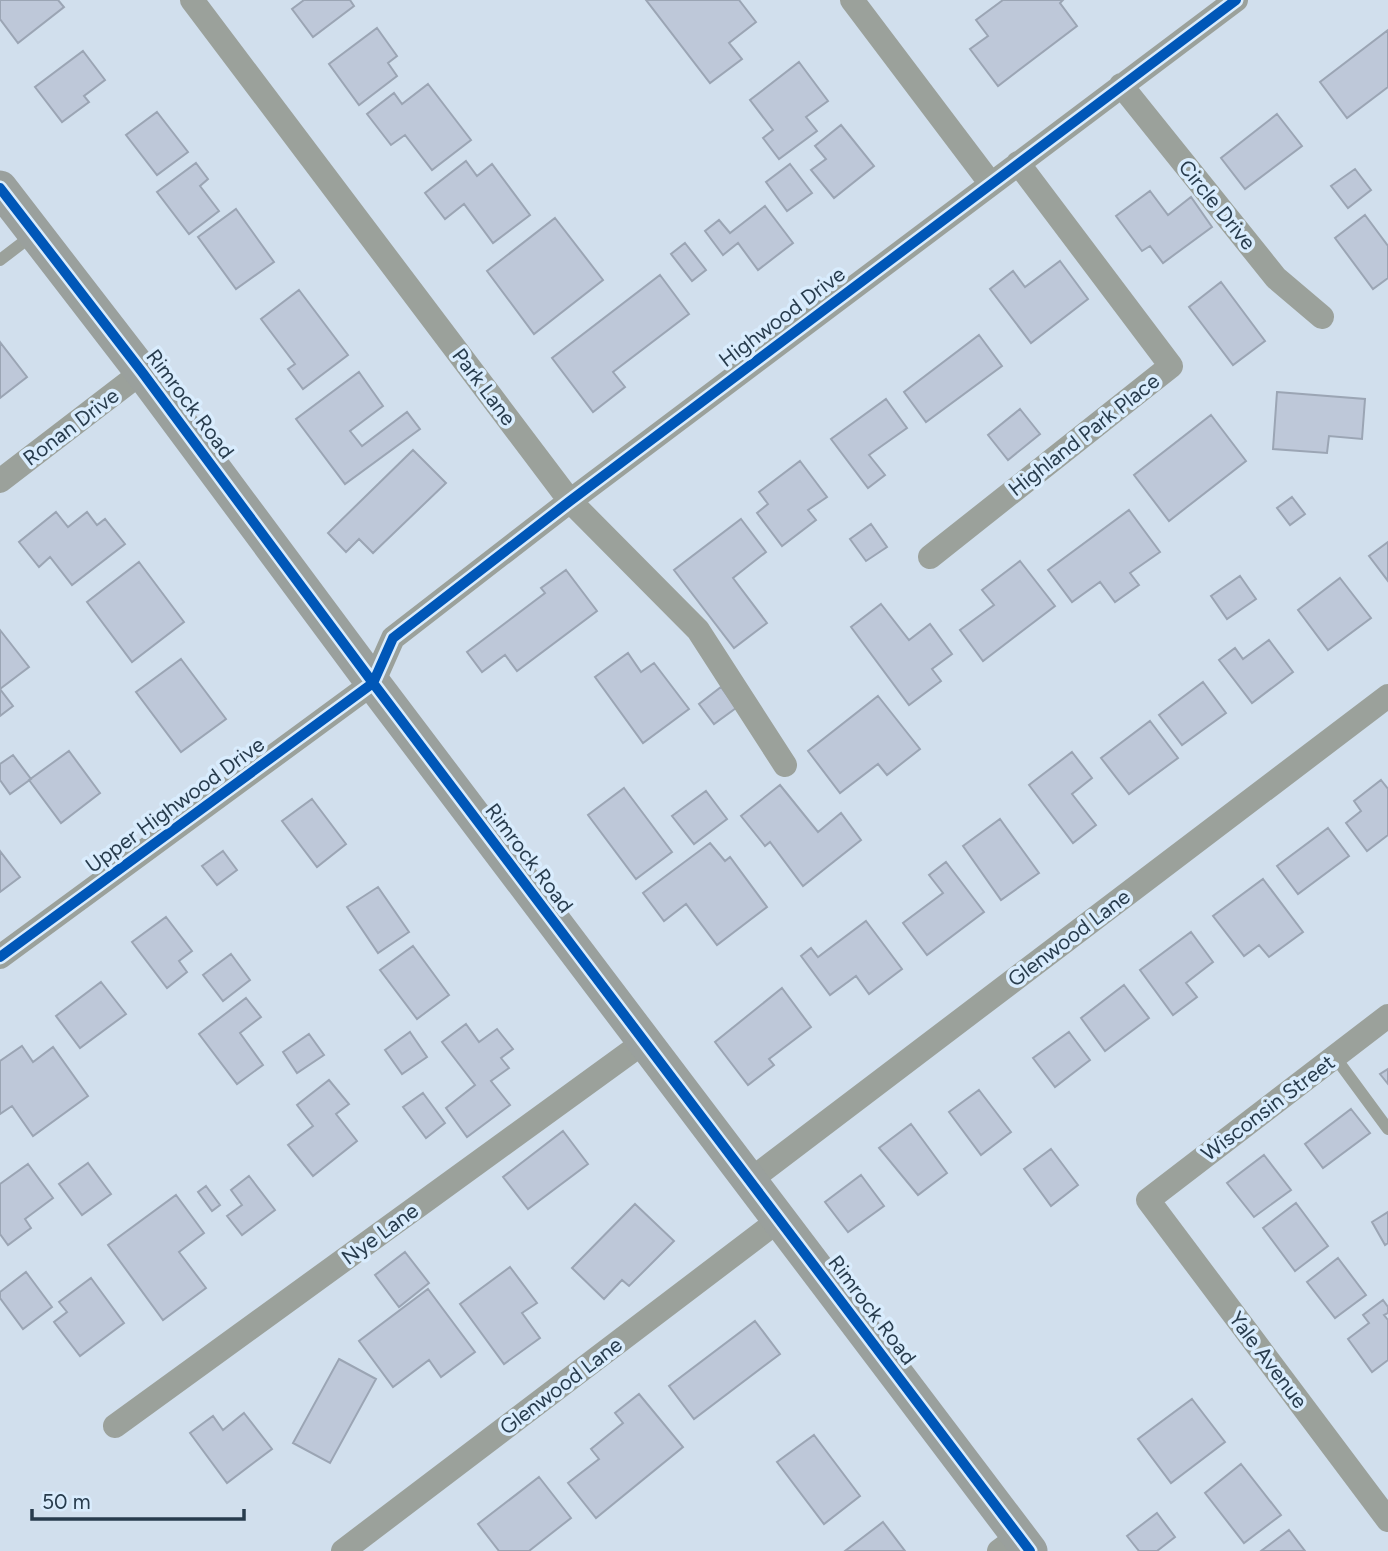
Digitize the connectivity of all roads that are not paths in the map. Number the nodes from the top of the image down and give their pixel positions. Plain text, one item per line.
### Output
1 (192, 0) edge
2 (852, 0) edge
3 (1236, 0) edge
4 (1121, 85) junction
5 (1018, 163) junction
6 (991, 184) junction
7 (0, 188) edge
8 (34, 234) junction
9 (0, 260) edge
10 (1322, 317) dead end
11 (142, 372) junction
12 (0, 481) edge
13 (570, 501) junction
14 (930, 557) dead end
15 (373, 683) junction
16 (1388, 696) edge
17 (785, 765) dead end
18 (0, 957) edge
19 (1388, 1016) edge
20 (644, 1042) junction
21 (1335, 1057) junction
22 (1388, 1129) edge
23 (749, 1181) junction
24 (1148, 1200) joint
25 (779, 1220) junction
26 (115, 1426) dead end
27 (1388, 1520) edge
28 (1016, 1546) edge
29 (343, 1551) edge

1 - 13 street, Park Lane
2 - 6 street
3 - 4 street, Highwood Drive
4 - 5 street, Highwood Drive
4 - 10 street, Circle Drive
5 - 6 street, Highwood Drive
5 - 14 street, Highland Park Place
6 - 13 street, Highwood Drive
7 - 8 main road, Rimrock Road
8 - 9 lane
8 - 11 main road, Rimrock Road
11 - 12 street, Ronan Drive
11 - 15 main road, Rimrock Road
13 - 15 street, Highwood Drive
13 - 17 street, Park Lane
15 - 18 street, Upper Highwood Drive
15 - 20 main road, Rimrock Road
16 - 23 street, Glenwood Lane
19 - 21 street, Wisconsin Street
20 - 23 main road, Rimrock Road
20 - 26 street, Nye Lane
21 - 22 lane
21 - 24 street, Wisconsin Street
23 - 25 main road, Rimrock Road
24 - 27 street, Yale Avenue
25 - 28 main road, Rimrock Road
25 - 29 street, Glenwood Lane

